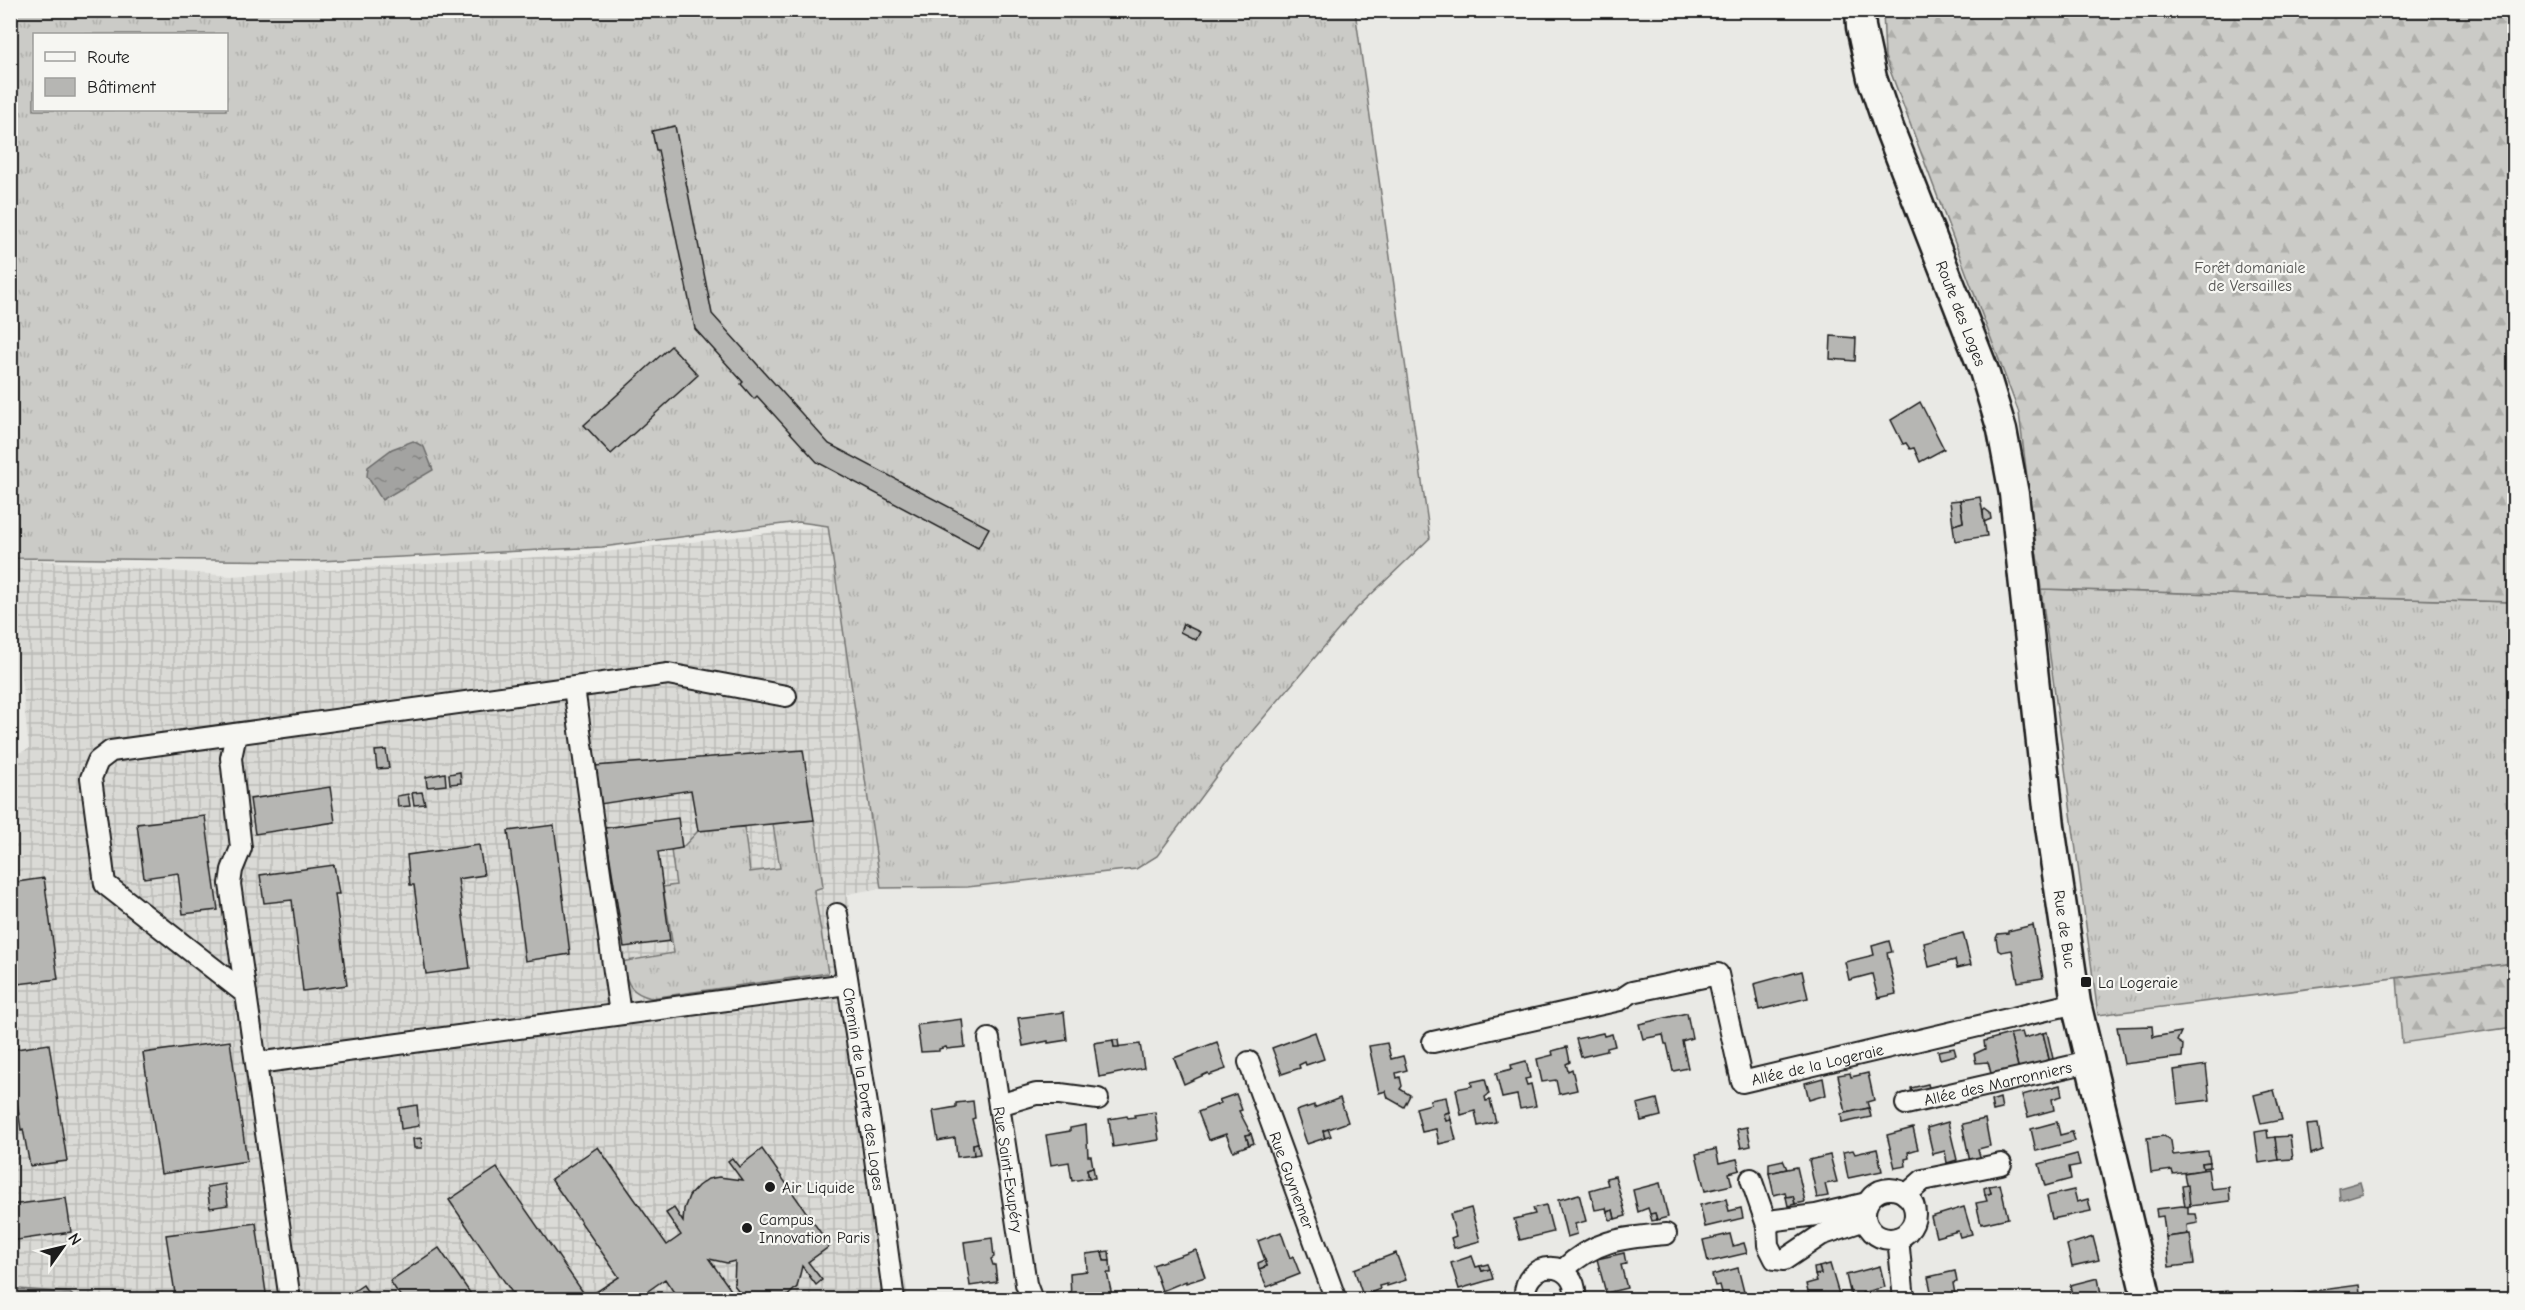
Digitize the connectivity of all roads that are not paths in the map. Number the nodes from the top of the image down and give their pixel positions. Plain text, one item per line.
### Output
1 (1860, 10) edge
2 (2028, 625) joint
3 (574, 688) junction
4 (786, 696) dead end
5 (236, 734) junction
6 (837, 914) dead end
7 (847, 984) junction
8 (246, 994) junction
9 (2076, 1003) junction
10 (620, 1014) junction
11 (989, 1039) dead end
12 (1433, 1042) dead end
13 (1249, 1062) dead end
14 (2089, 1062) junction
15 (257, 1063) junction
16 (1098, 1099) dead end
17 (999, 1104) junction
18 (1906, 1104) dead end
19 (2001, 1164) dead end
20 (1751, 1179) dead end
21 (1906, 1195) junction
22 (1866, 1212) junction
23 (1767, 1225) junction
24 (1666, 1234) dead end
25 (1898, 1238) junction
26 (1563, 1270) junction
27 (290, 1299) edge
28 (894, 1299) edge
29 (1032, 1299) edge
30 (1336, 1299) edge
31 (1526, 1299) edge
32 (1575, 1299) edge
33 (1904, 1299) edge
34 (2147, 1299) edge

1 - 2 street, Route des Loges
2 - 9 street, Rue de Buc
3 - 4 street
3 - 5 street
3 - 10 street
5 - 8 street
5 - 8 street
6 - 7 street, Chemin de la Porte des Loges
7 - 10 street
7 - 28 street, Chemin de la Porte des Loges
8 - 15 street
9 - 12 street, Allée de la Logeraie
9 - 14 street, Rue de Buc
10 - 15 street
11 - 17 street, Rue Saint-Exupéry
13 - 30 street, Rue Guynemer
14 - 18 street, Allée des Marronniers
14 - 34 street, Rue de Buc
15 - 27 street
16 - 17 street
17 - 29 street, Rue Saint-Exupéry
19 - 21 street
20 - 23 street
21 - 22 street
21 - 25 street
22 - 23 street
22 - 23 street
22 - 25 street
24 - 26 street
25 - 33 street
26 - 31 street
26 - 32 street

